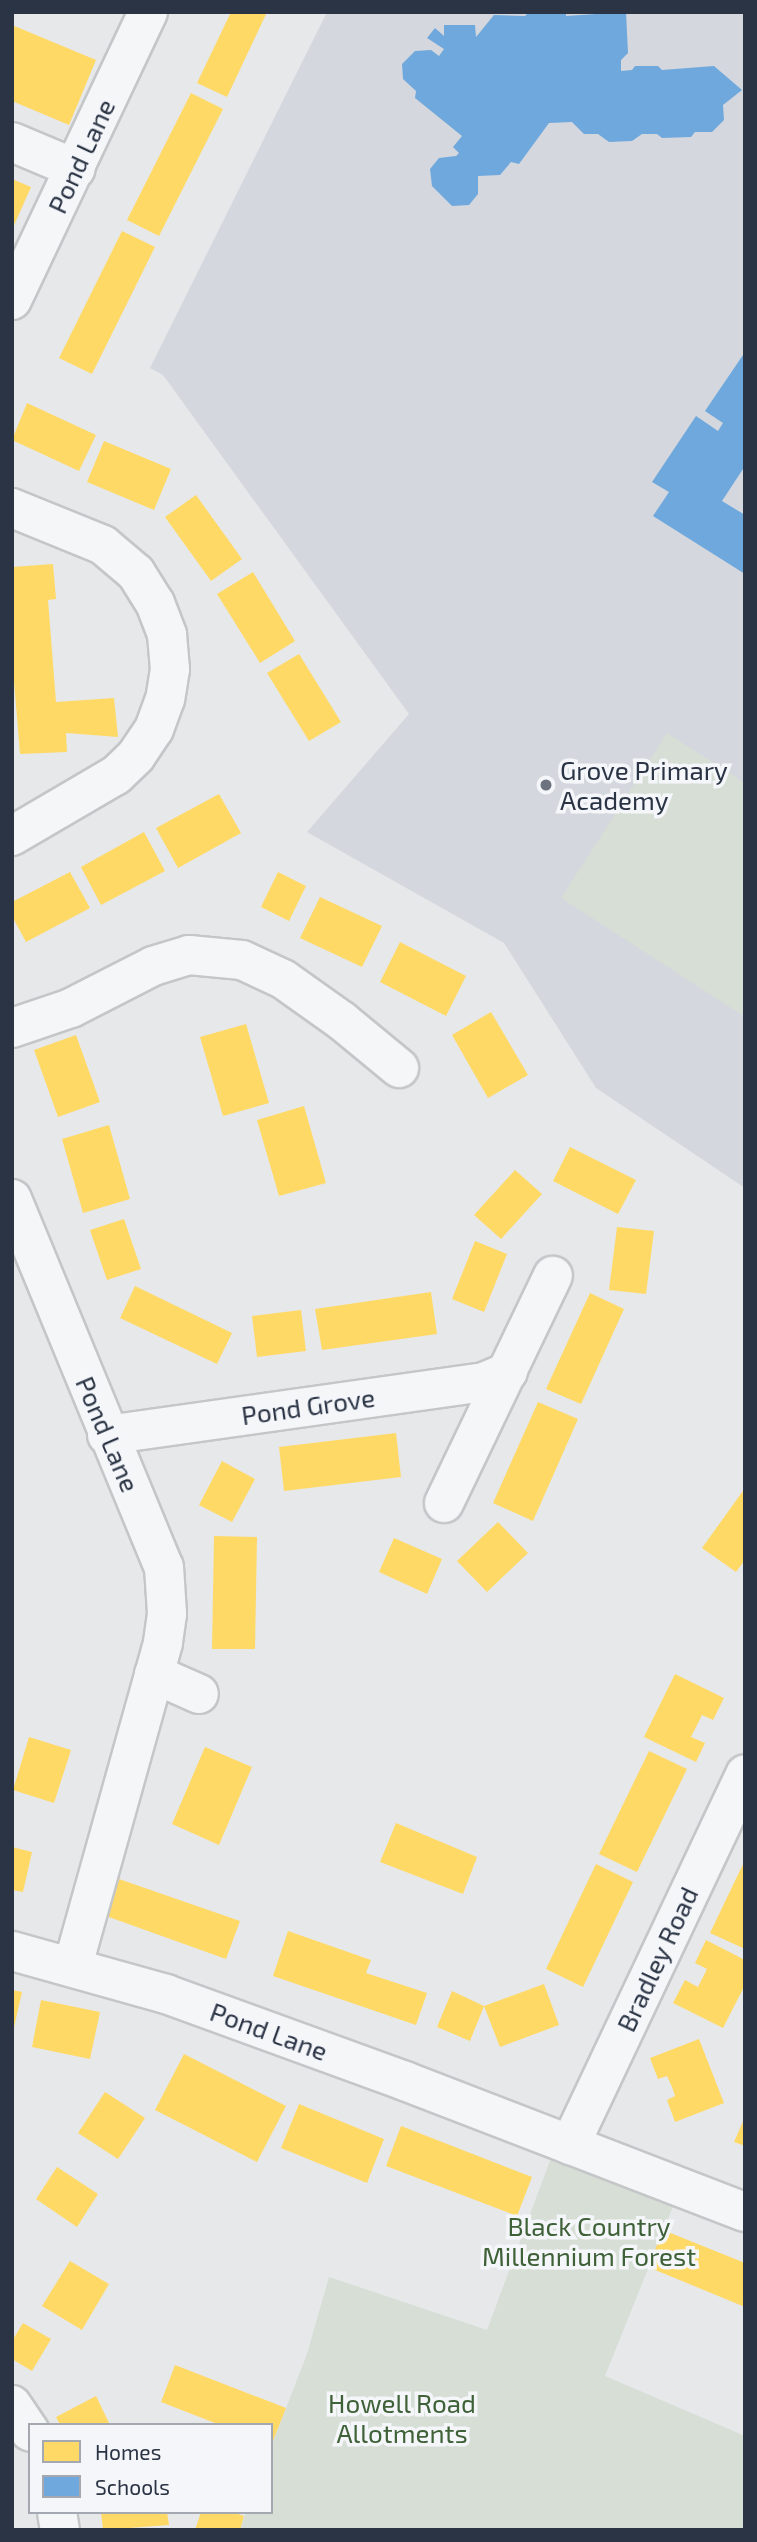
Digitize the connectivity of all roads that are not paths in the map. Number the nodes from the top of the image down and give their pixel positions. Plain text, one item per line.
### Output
1 (148, 12) edge
2 (12, 142) edge
3 (76, 169) junction
4 (12, 300) edge
5 (12, 508) edge
6 (12, 836) edge
7 (12, 1028) edge
8 (399, 1068) dead end
9 (12, 1199) edge
10 (553, 1276) dead end
11 (508, 1372) junction
12 (107, 1435) junction
13 (444, 1503) dead end
14 (154, 1674) junction
15 (199, 1694) dead end
16 (745, 1774) edge
17 (12, 1951) edge
18 (73, 1966) junction
19 (570, 2145) junction
20 (745, 2213) edge
21 (12, 2405) edge
22 (28, 2429) edge

1 - 3 street, Pond Lane
2 - 3 street
3 - 4 street, Pond Lane
5 - 6 street
7 - 8 street
9 - 12 street, Pond Lane
10 - 11 street
11 - 12 street, Pond Grove
11 - 13 street
12 - 14 street, Pond Lane
14 - 15 street
14 - 18 street, Pond Lane
16 - 19 street, Bradley Road
17 - 18 street
18 - 19 street, Pond Lane
19 - 20 street, Pond Lane
21 - 22 street

